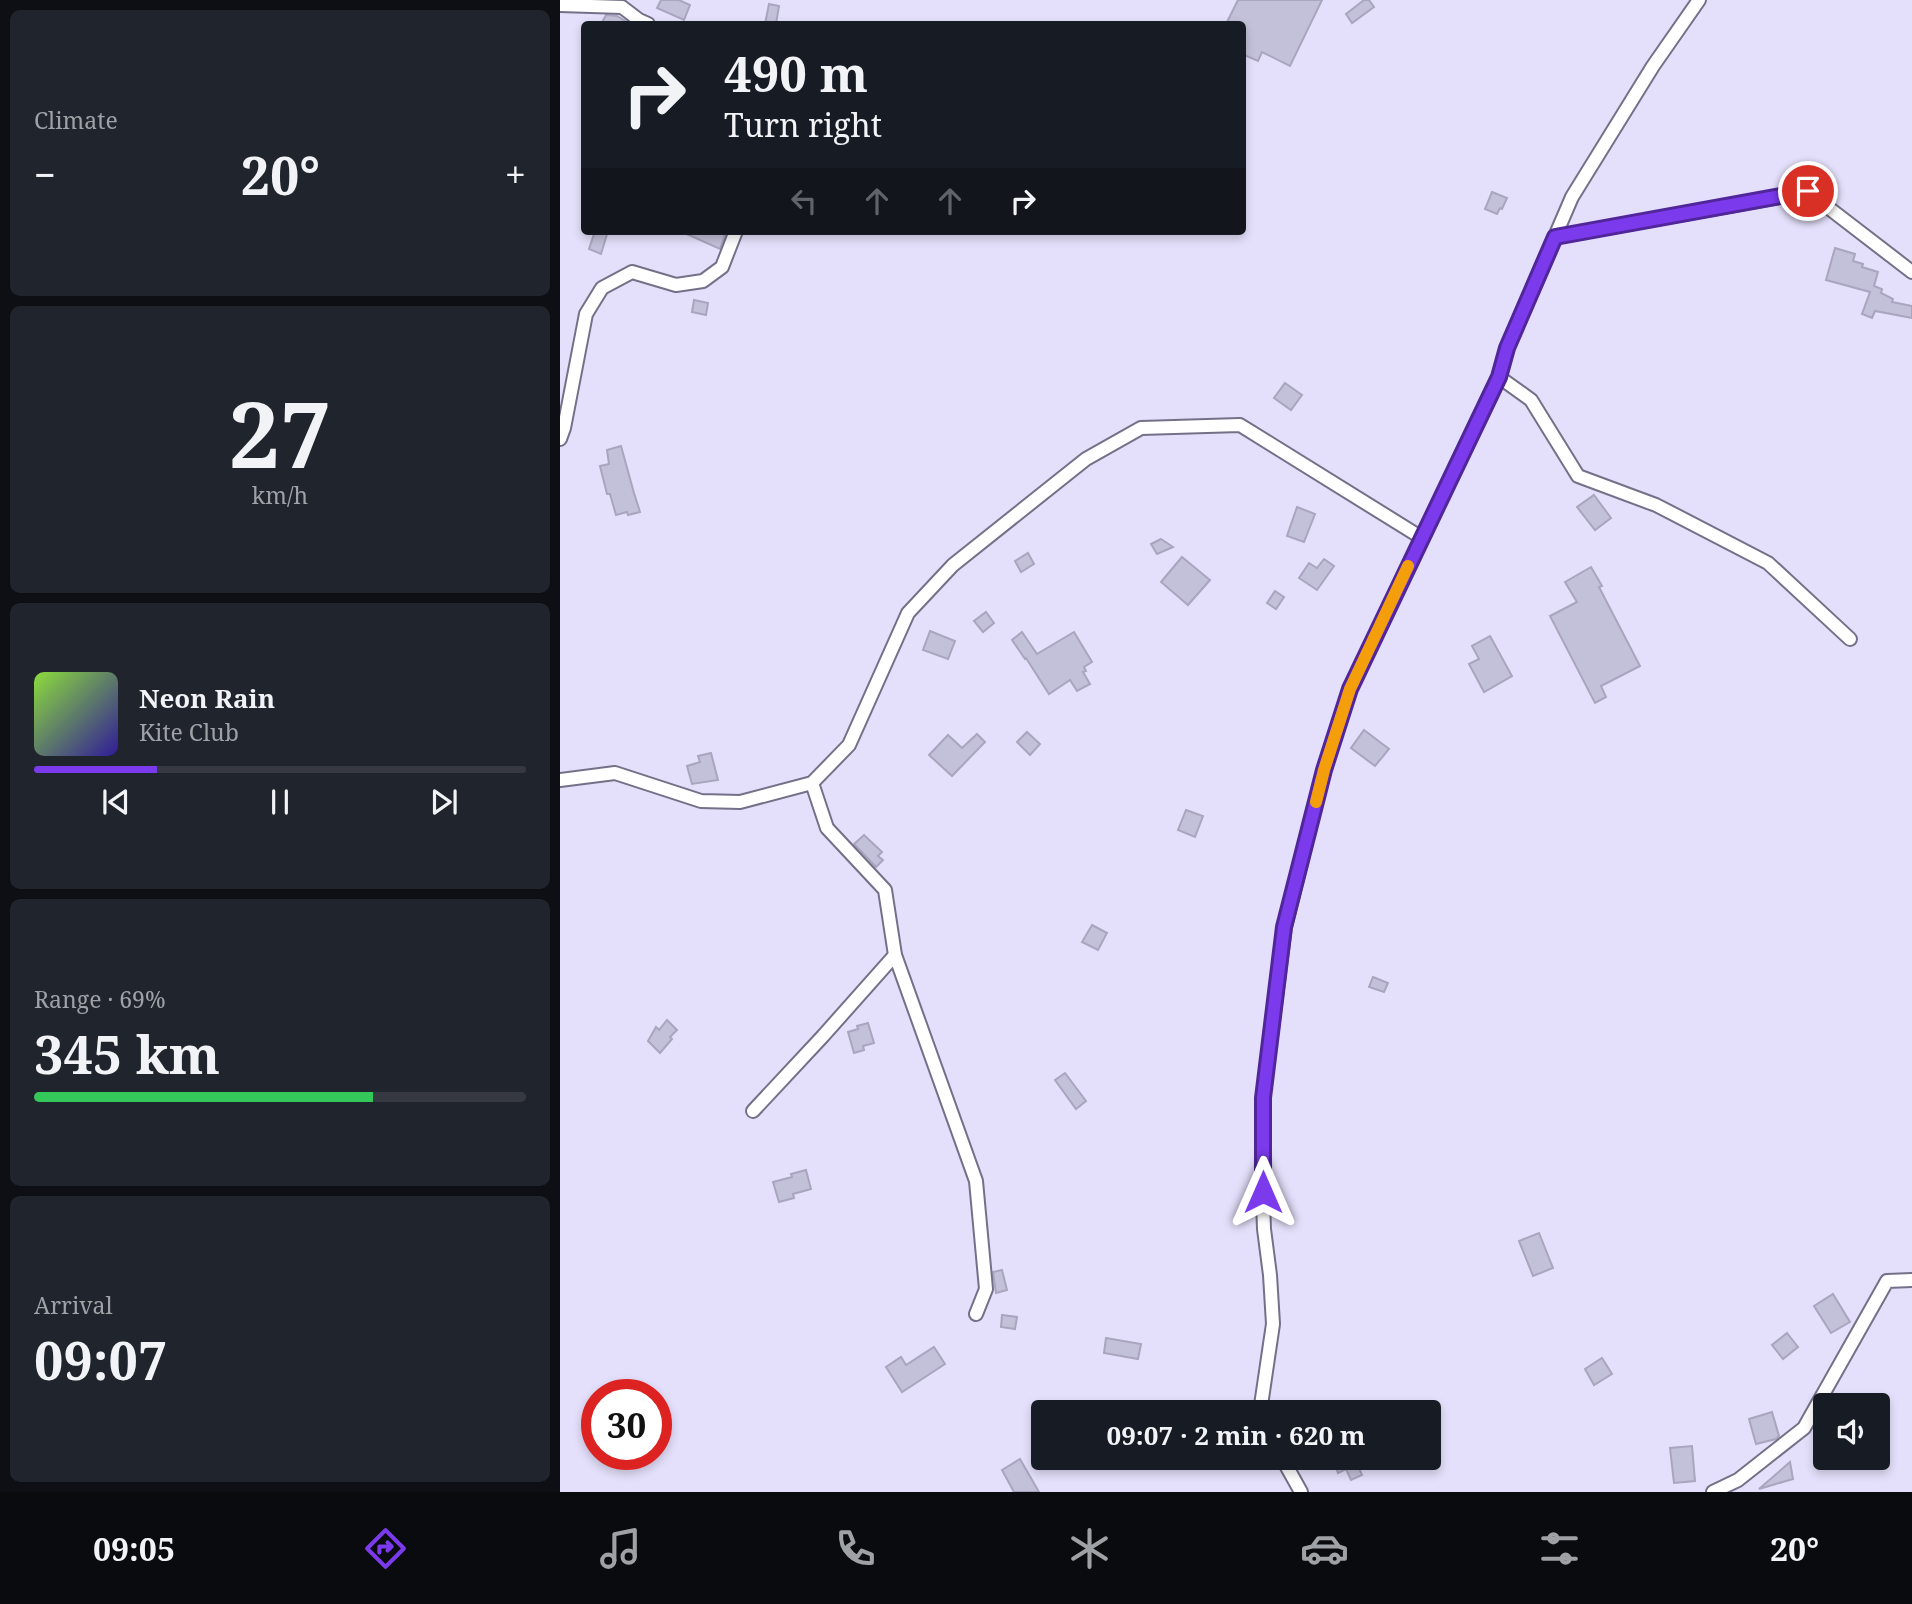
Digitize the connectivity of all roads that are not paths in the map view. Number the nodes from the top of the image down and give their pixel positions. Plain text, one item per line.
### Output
1 (1699, 0) edge
2 (560, 5) edge
3 (642, 21) edge
4 (734, 235) edge
5 (1555, 237) junction
6 (1912, 272) edge
7 (1499, 377) junction
8 (560, 439) edge
9 (1422, 538) junction
10 (1850, 639) dead end
11 (560, 780) edge
12 (812, 783) junction
13 (895, 955) junction
14 (752, 1111) dead end
15 (1912, 1280) edge
16 (976, 1314) dead end
17 (1262, 1400) edge
18 (1289, 1470) edge
19 (1301, 1492) edge
20 (1713, 1492) edge

1 - 5 street
2 - 3 street
4 - 8 street
5 - 6 street
5 - 7 street
7 - 9 street
7 - 10 street
9 - 12 street
9 - 17 street
11 - 12 street
12 - 13 street
13 - 14 street
13 - 16 street
15 - 20 street
18 - 19 street

